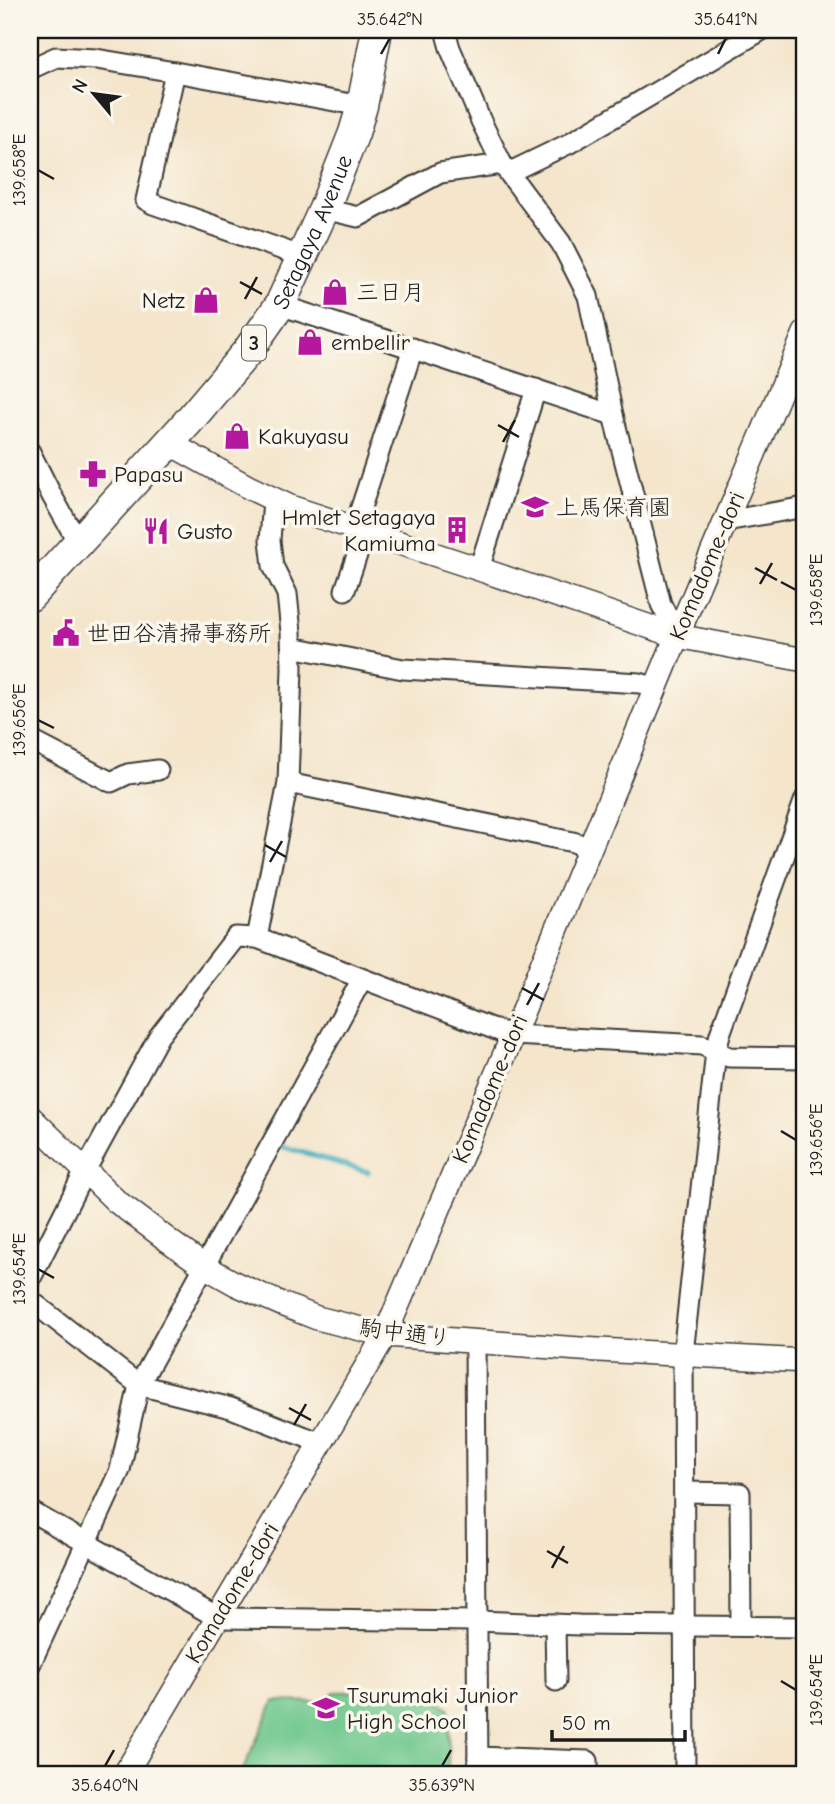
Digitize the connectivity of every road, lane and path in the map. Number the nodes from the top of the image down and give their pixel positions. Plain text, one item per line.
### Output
1 (377, 30) edge
2 (445, 30) edge
3 (762, 30) edge
4 (30, 69) edge
5 (175, 72) junction
6 (362, 106) junction
7 (506, 168) junction
8 (324, 209) junction
9 (303, 257) junction
10 (280, 305) junction
11 (805, 333) edge
12 (413, 348) junction
13 (536, 388) junction
14 (613, 415) junction
15 (169, 443) junction
16 (30, 452) edge
17 (273, 500) junction
18 (805, 507) edge
19 (726, 522) junction
20 (360, 531) junction
21 (79, 544) junction
22 (479, 569) junction
23 (345, 590) dead end
24 (30, 596) edge
25 (677, 636) junction
26 (292, 647) junction
27 (805, 660) edge
28 (656, 688) junction
29 (30, 740) edge
30 (158, 770) dead end
31 (288, 783) junction
32 (805, 799) edge
33 (590, 848) junction
34 (257, 938) junction
35 (362, 979) junction
36 (513, 1035) junction
37 (716, 1051) junction
38 (805, 1058) edge
39 (30, 1117) edge
40 (85, 1171) junction
41 (204, 1266) junction
42 (30, 1280) edge
43 (30, 1300) edge
44 (385, 1335) junction
45 (475, 1341) junction
46 (682, 1353) junction
47 (805, 1362) edge
48 (139, 1385) junction
49 (321, 1443) junction
50 (684, 1492) junction
51 (30, 1511) edge
52 (87, 1544) junction
53 (218, 1618) junction
54 (477, 1622) junction
55 (555, 1624) junction
56 (685, 1625) junction
57 (741, 1626) junction
58 (805, 1627) edge
59 (30, 1665) edge
60 (556, 1681) dead end
61 (478, 1765) edge
62 (125, 1774) edge
63 (588, 1774) edge
64 (685, 1774) edge

1 - 6 main road, Setagaya Avenue / 3
2 - 7 street
3 - 7 street
4 - 5 street
5 - 6 street
5 - 9 street
6 - 8 main road, Setagaya Avenue / 3
7 - 8 street
7 - 14 street
8 - 9 main road, Setagaya Avenue / 3
9 - 10 main road, Setagaya Avenue / 3
10 - 12 street
10 - 15 main road, Setagaya Avenue / 3
11 - 19 street, Komadome-dori
12 - 13 street
12 - 20 street
13 - 14 street
13 - 22 street
14 - 25 street
15 - 17 street
15 - 21 main road, Setagaya Avenue / 3
16 - 21 street
17 - 20 street
17 - 26 street
18 - 19 street
19 - 25 street, Komadome-dori
20 - 22 street
20 - 23 street
21 - 24 main road, Setagaya Avenue / 3
22 - 25 street
25 - 27 street
25 - 28 street, Komadome-dori
26 - 28 street
26 - 31 street
28 - 33 street, Komadome-dori
29 - 30 street
31 - 33 street
31 - 34 street
32 - 37 street
33 - 36 street, Komadome-dori
34 - 35 street
34 - 40 street
35 - 36 street
35 - 41 street
36 - 37 street
36 - 44 street, Komadome-dori
37 - 38 street
37 - 46 street
39 - 40 street, 駒中通り
40 - 41 street, 駒中通り
40 - 42 street
41 - 44 street, 駒中通り
41 - 48 street
43 - 48 street
44 - 45 street, 駒中通り
44 - 49 street, Komadome-dori
45 - 46 street, 駒中通り
45 - 54 street
46 - 47 street, 駒中通り
46 - 50 street
48 - 49 street
48 - 52 street
49 - 53 street, Komadome-dori
50 - 56 street
50 - 57 street
51 - 52 street
52 - 53 street
52 - 59 street
53 - 54 street
53 - 62 street, Komadome-dori
54 - 55 street
54 - 61 street
55 - 56 street
55 - 60 street
56 - 57 street
56 - 64 street
57 - 58 street
61 - 63 street

